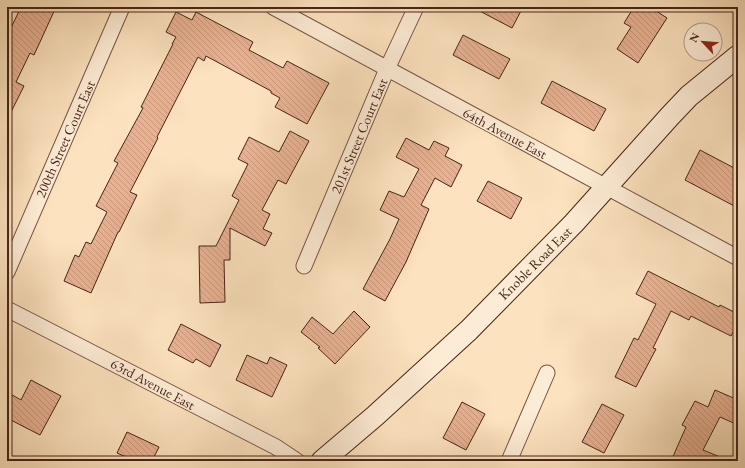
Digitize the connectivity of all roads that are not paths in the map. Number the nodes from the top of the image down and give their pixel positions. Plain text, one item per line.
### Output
1 (122, 7) edge
2 (273, 7) edge
3 (416, 7) edge
4 (738, 56) edge
5 (387, 69) junction
6 (606, 187) junction
7 (736, 253) edge
8 (304, 266) dead end
9 (7, 272) edge
10 (7, 309) edge
11 (548, 373) dead end
12 (297, 461) edge
13 (322, 461) edge
14 (509, 461) edge

1 - 9 street, 200th Street Court East
2 - 5 street, 64th Avenue East
3 - 5 street, 201st Street Court East
4 - 6 street, Knoble Road East
5 - 6 street, 64th Avenue East
5 - 8 street, 201st Street Court East
6 - 7 street, 64th Avenue East
6 - 13 street, Knoble Road East
10 - 12 street, 63rd Avenue East
11 - 14 street

